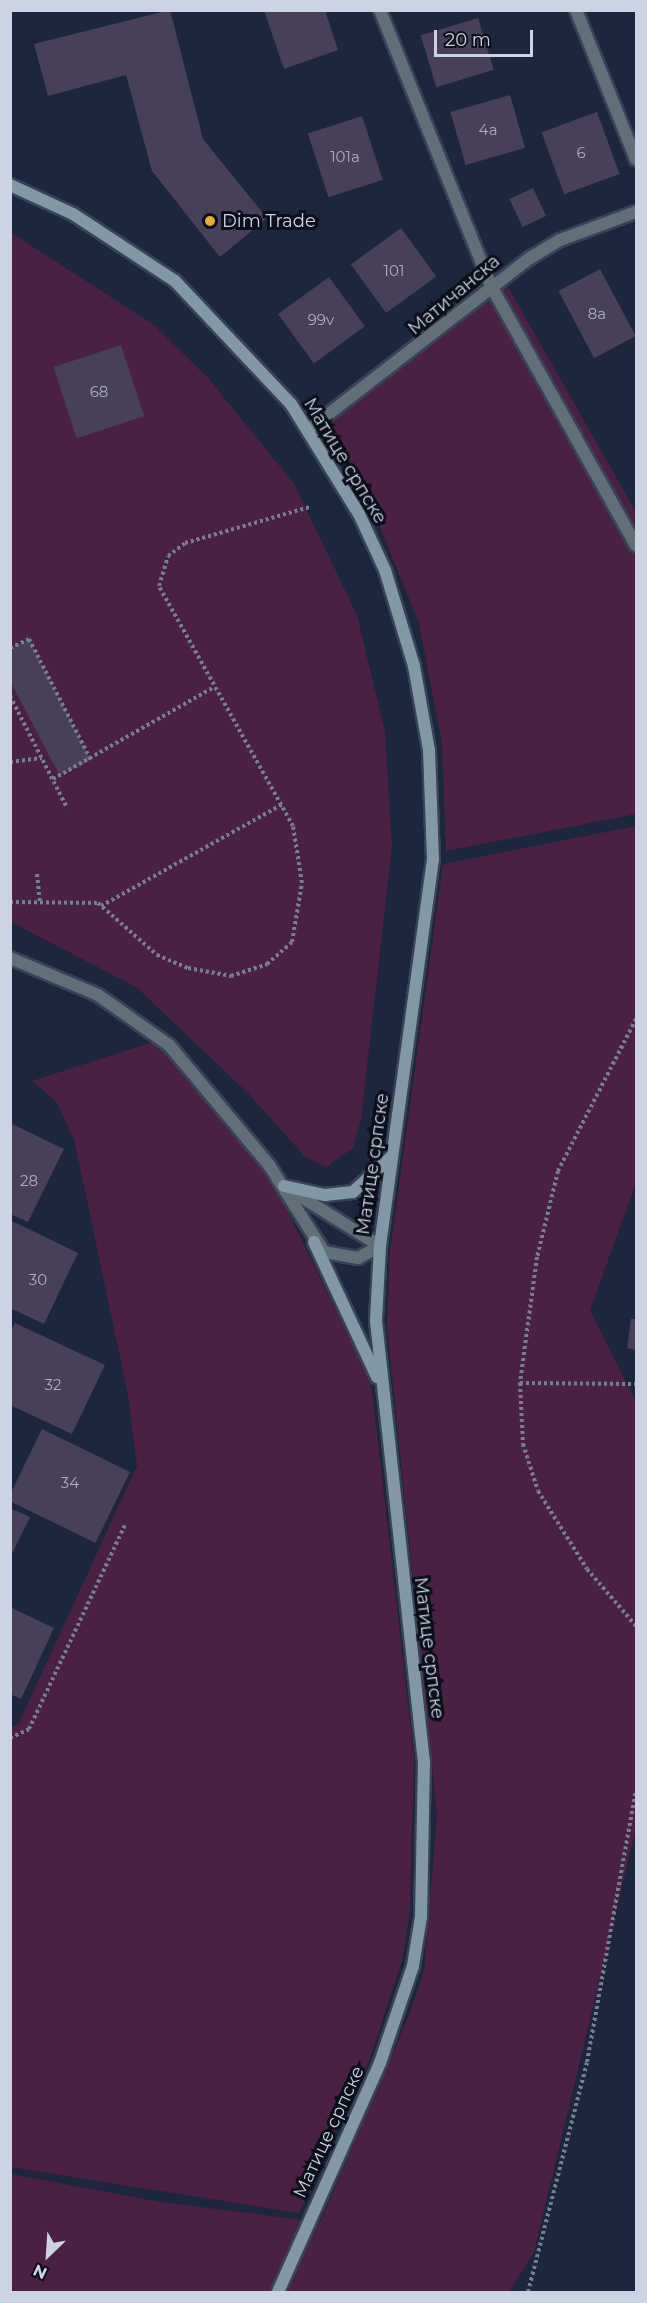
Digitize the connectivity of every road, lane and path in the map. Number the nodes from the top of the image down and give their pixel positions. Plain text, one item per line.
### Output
1 (380, 10) edge
2 (576, 10) edge
3 (636, 159) edge
4 (10, 185) edge
5 (636, 212) edge
6 (491, 286) junction
7 (308, 430) junction
8 (310, 507) dead end
9 (636, 545) edge
10 (10, 648) edge
11 (214, 687) junction
12 (10, 696) edge
13 (42, 758) junction
14 (91, 760) junction
15 (10, 762) edge
16 (53, 779) junction
17 (283, 804) junction
18 (67, 808) dead end
19 (37, 874) dead end
20 (10, 902) edge
21 (40, 902) junction
22 (101, 906) junction
23 (10, 958) edge
24 (636, 1019) edge
25 (393, 1155) junction
26 (284, 1186) junction
27 (314, 1242) junction
28 (380, 1246) junction
29 (520, 1383) junction
30 (636, 1384) edge
31 (382, 1387) junction
32 (125, 1525) dead end
33 (636, 1626) edge
34 (10, 1738) edge
35 (636, 1790) edge
36 (278, 2292) edge
37 (528, 2292) edge

1 - 6 street
2 - 3 street
4 - 7 main road, Матице српске
5 - 6 street, Матичанска
6 - 7 street, Матичанска
6 - 9 street
7 - 25 main road, Матице српске
8 - 11 path
10 - 14 path
11 - 14 path
11 - 17 path
12 - 13 path
13 - 15 path
13 - 16 path
14 - 16 path
16 - 18 path
17 - 22 path
17 - 22 path
19 - 21 path
20 - 21 path
21 - 22 path
23 - 26 street
24 - 29 path
25 - 26 main road
25 - 28 main road, Матице српске
26 - 27 street
26 - 28 street
27 - 28 street
27 - 31 main road
28 - 31 main road, Матице српске
29 - 30 path
29 - 33 path
31 - 36 main road, Матице српске
32 - 34 path
35 - 37 path

